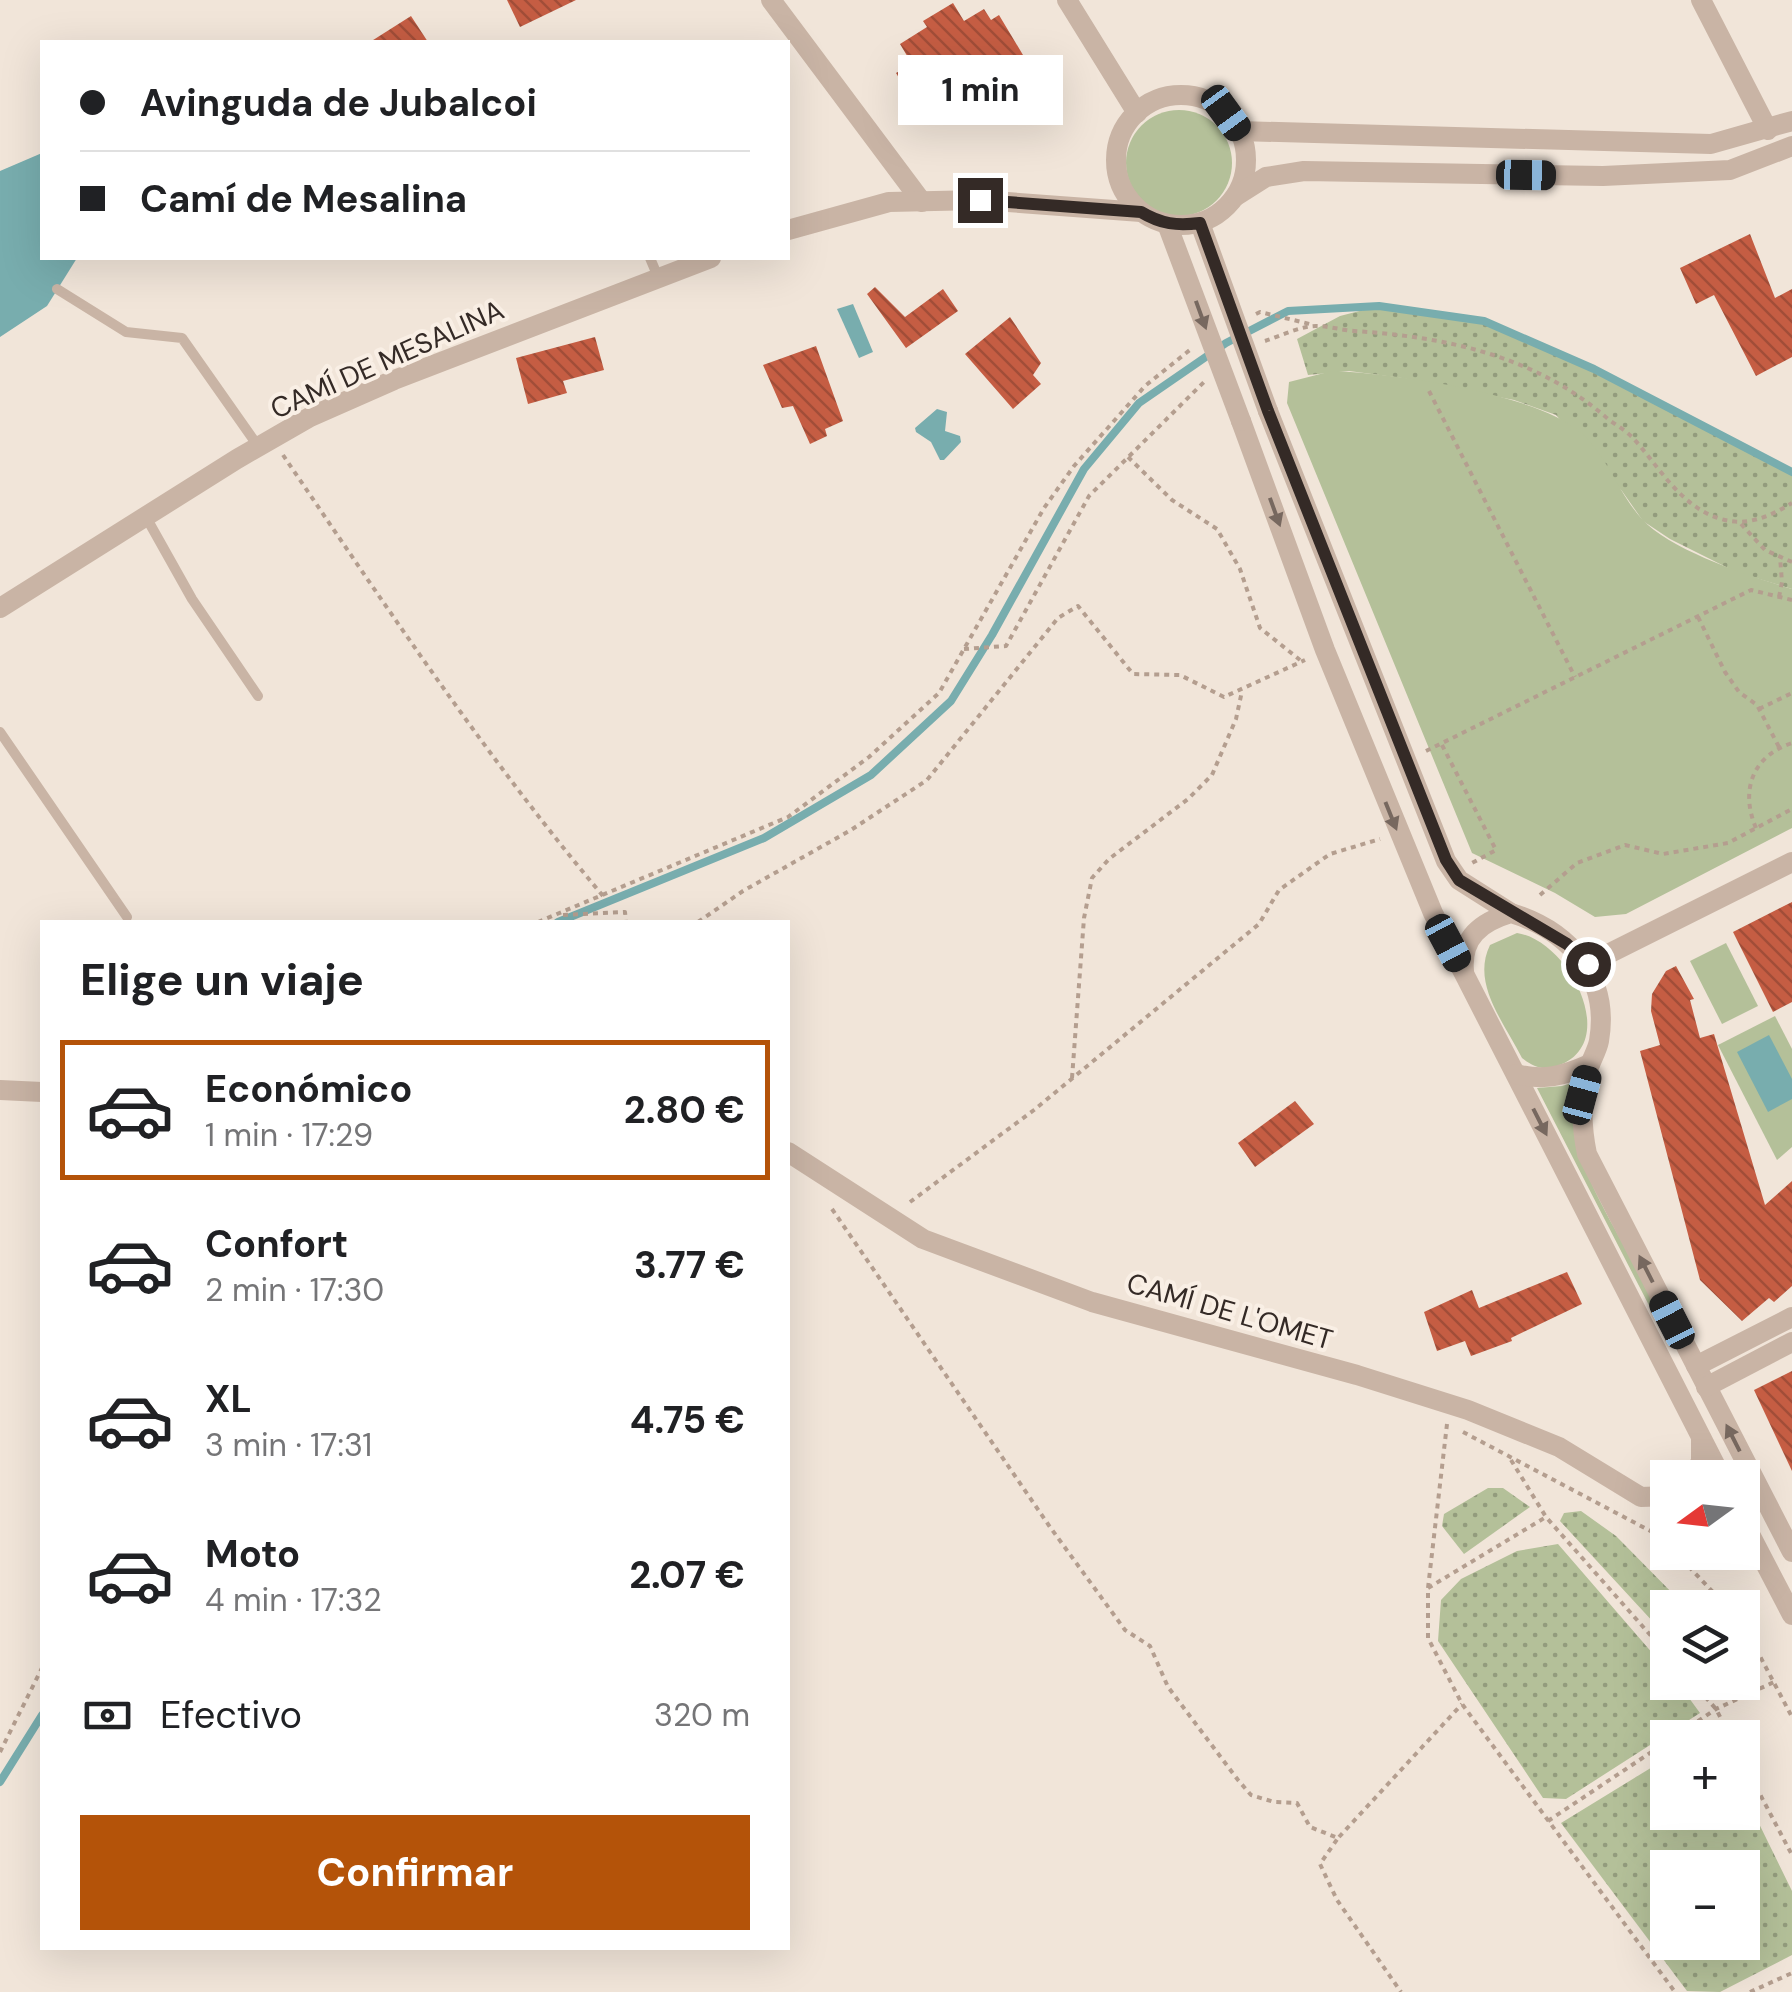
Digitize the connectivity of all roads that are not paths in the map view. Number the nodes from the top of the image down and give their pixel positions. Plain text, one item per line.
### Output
1 (771, 0) edge
2 (1067, 0) edge
3 (1701, 0) edge
4 (1136, 114) junction
5 (1792, 121) edge
6 (1768, 130) junction
7 (1239, 131) junction
8 (1792, 146) edge
9 (1236, 196) junction
10 (922, 202) junction
11 (1141, 212) junction
12 (1200, 223) junction
13 (1167, 224) junction
14 (790, 229) edge
15 (698, 260) edge
16 (654, 267) edge
17 (57, 289) dead end
18 (265, 443) junction
19 (146, 516) junction
20 (0, 608) edge
21 (258, 696) dead end
22 (0, 732) edge
23 (1792, 863) edge
24 (1511, 913) junction
25 (128, 917) dead end
26 (1588, 964) junction
27 (1464, 972) junction
28 (1590, 1064) junction
29 (1516, 1074) junction
30 (0, 1090) edge
31 (40, 1092) edge
32 (790, 1153) edge
33 (1792, 1317) edge
34 (1792, 1342) edge
35 (1696, 1366) junction
36 (1706, 1387) junction
37 (1701, 1438) junction
38 (1701, 1460) edge
39 (1713, 1460) edge
40 (1650, 1497) edge
41 (1792, 1552) edge
42 (1760, 1553) edge
43 (1792, 1615) edge

1 - 10 street
2 - 4 street
3 - 6 street
4 - 7 street
4 - 11 street
5 - 6 street
6 - 7 street
7 - 9 street
8 - 9 street
9 - 12 street
10 - 11 street
10 - 14 street
11 - 13 street
12 - 13 street
12 - 24 street, bridge
13 -> 27 street, bridge
15 - 16 street, CAMÍ DE MESALINA
16 - 18 street, CAMÍ DE MESALINA
17 - 18 lane
18 - 19 street, CAMÍ DE MESALINA
19 - 20 street, CAMÍ DE MESALINA
19 - 21 lane
22 - 25 lane
23 - 26 street
24 - 26 street
24 - 27 street
26 - 28 street
27 - 29 street
28 - 29 street
35 -> 28 street
29 -> 37 street
30 - 31 street
32 - 40 street, CAMÍ DE L'OMET
33 - 35 street
34 - 36 street
35 - 36 street
41 -> 36 street
37 - 38 street
37 - 39 street
42 - 43 street

